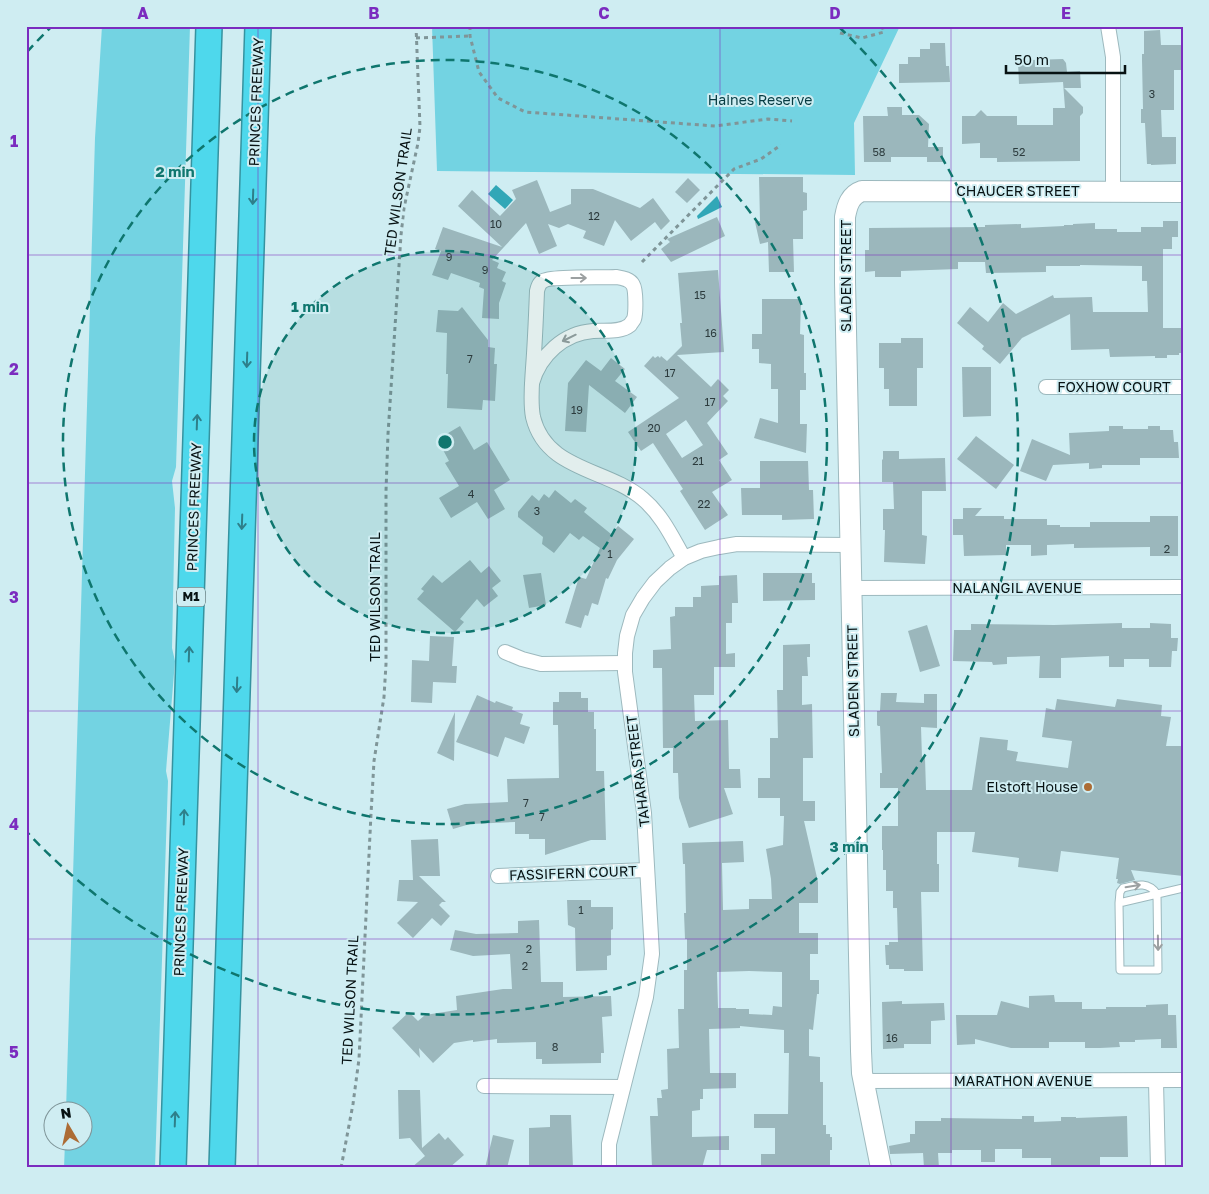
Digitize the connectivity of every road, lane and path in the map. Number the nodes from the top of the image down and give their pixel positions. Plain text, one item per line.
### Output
1 (209, 26) edge
2 (258, 26) edge
3 (416, 26) edge
4 (470, 26) edge
5 (882, 26) edge
6 (1108, 26) edge
7 (840, 33) dead end
8 (470, 36) junction
9 (416, 38) junction
10 (792, 121) dead end
11 (781, 145) dead end
12 (1114, 191) junction
13 (1183, 192) edge
14 (854, 194) joint
15 (642, 262) dead end
16 (532, 383) junction
17 (1046, 387) dead end
18 (1183, 387) edge
19 (850, 545) junction
20 (684, 558) junction
21 (1183, 587) edge
22 (850, 588) junction
23 (505, 652) dead end
24 (625, 662) junction
25 (647, 870) junction
26 (498, 876) dead end
27 (1183, 888) edge
28 (1157, 894) junction
29 (1119, 903) junction
30 (1183, 1080) edge
31 (864, 1081) junction
32 (1156, 1081) junction
33 (484, 1086) dead end
34 (624, 1087) junction
35 (173, 1168) edge
36 (222, 1168) edge
37 (341, 1168) edge
38 (609, 1168) edge
39 (880, 1168) edge
40 (1158, 1168) edge

35 -> 1 highway, PRINCES FREEWAY / M1
2 -> 36 highway, PRINCES FREEWAY
3 - 9 path, TED WILSON TRAIL
4 - 8 path
5 - 7 path
6 - 12 street
8 - 9 path
8 - 10 path
9 - 37 path, TED WILSON TRAIL
11 - 15 path
12 - 13 street, CHAUCER STREET
12 - 14 street, CHAUCER STREET
14 - 19 street, SLADEN STREET
16 -> 16 street
16 - 20 street
17 - 18 street, FOXHOW COURT
19 - 20 street, TAHARA STREET
19 - 22 street, SLADEN STREET
20 - 24 street, TAHARA STREET
21 - 22 street, NALANGIL AVENUE
22 - 31 street, SLADEN STREET
23 - 24 street
24 - 25 street, TAHARA STREET
25 - 26 street, FASSIFERN COURT
25 - 34 street, TAHARA STREET
27 - 28 lane
28 - 29 lane
29 -> 28 lane
28 -> 29 lane
30 - 32 street, MARATHON AVENUE
31 - 32 street, MARATHON AVENUE
31 - 39 street, SLADEN STREET
32 - 40 street
33 - 34 street
34 - 38 street, TAHARA STREET

